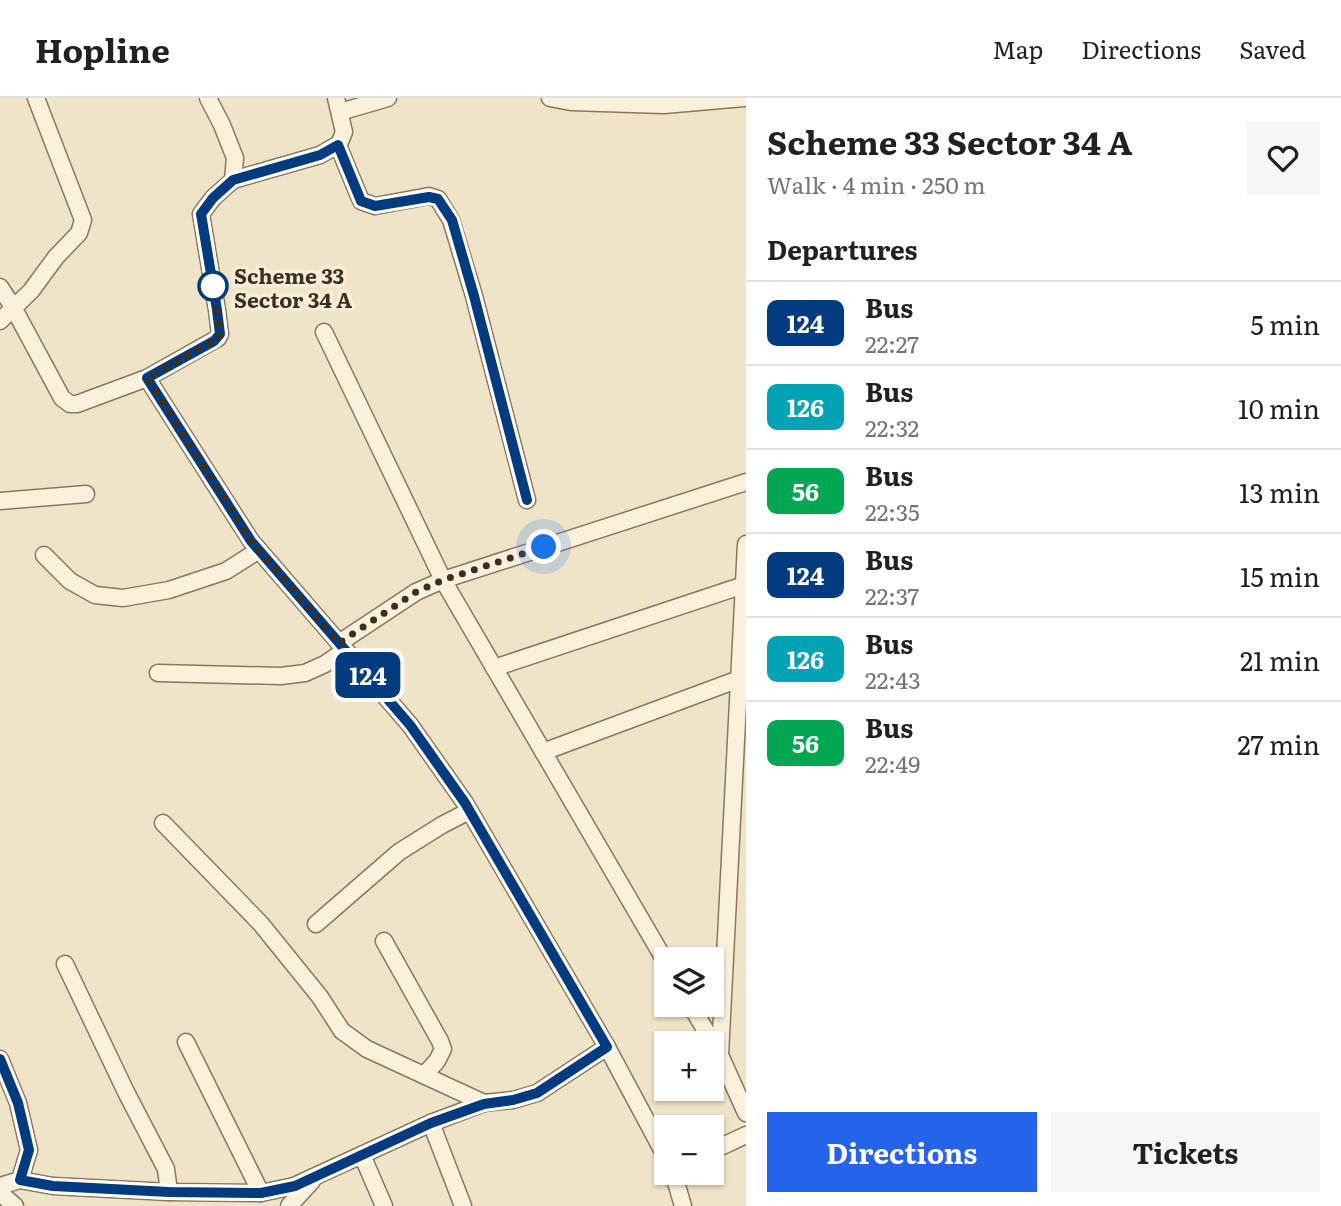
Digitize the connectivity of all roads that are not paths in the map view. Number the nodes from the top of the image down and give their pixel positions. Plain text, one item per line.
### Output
1 (36, 98) edge
2 (208, 98) edge
3 (388, 98) edge
4 (550, 98) edge
5 (744, 98) edge
6 (663, 101) edge
7 (338, 105) edge
8 (338, 145) junction
9 (233, 180) junction
10 (0, 287) edge
11 (13, 307) junction
12 (0, 321) edge
13 (324, 332) dead end
14 (147, 378) junction
15 (746, 482) edge
16 (86, 495) dead end
17 (527, 500) dead end
18 (0, 501) edge
19 (746, 544) edge
20 (258, 550) junction
21 (44, 555) dead end
22 (443, 580) junction
23 (744, 585) junction
24 (342, 646) junction
25 (494, 668) junction
26 (158, 673) dead end
27 (739, 679) junction
28 (543, 752) junction
29 (469, 811) junction
30 (163, 823) dead end
31 (316, 924) dead end
32 (384, 941) dead end
33 (657, 947) edge
34 (65, 964) dead end
35 (721, 1031) edge
36 (186, 1042) dead end
37 (607, 1047) junction
38 (0, 1059) edge
39 (724, 1064) edge
40 (424, 1075) junction
41 (484, 1104) junction
42 (746, 1113) edge
43 (431, 1123) junction
44 (654, 1135) edge
45 (746, 1135) edge
46 (724, 1145) edge
47 (362, 1155) junction
48 (319, 1175) junction
49 (20, 1180) junction
50 (676, 1185) edge
51 (0, 1186) edge
52 (169, 1192) junction
53 (0, 1193) edge
54 (261, 1193) junction
55 (15, 1206) edge
56 (289, 1206) edge
57 (384, 1206) edge
58 (463, 1206) edge
59 (682, 1206) edge

1 - 11 street
2 - 9 street
3 - 7 street
4 - 6 street
5 - 6 street
7 - 8 street
8 - 9 street
8 - 17 street
9 - 14 street
10 - 11 street
11 - 12 street
11 - 14 street
13 - 22 street
14 - 20 street
15 - 22 street
16 - 18 street
19 - 23 street
20 - 21 street
20 - 24 street
22 - 24 street
22 - 25 street
23 - 25 street
23 - 27 street
24 - 26 street
24 - 29 street
25 - 28 street
27 - 28 street
27 - 35 street
28 - 33 street
29 - 31 street
29 - 37 street
30 - 40 street
32 - 40 street
34 - 52 street
36 - 54 street
37 - 41 street
37 - 44 street
38 - 49 street
39 - 42 street
40 - 41 street
41 - 43 street
43 - 47 street
43 - 58 street
45 - 46 street
47 - 48 street
47 - 57 street
48 - 54 street
48 - 56 street
49 - 51 street
49 - 52 street
50 - 59 street
52 - 54 street
53 - 55 street

